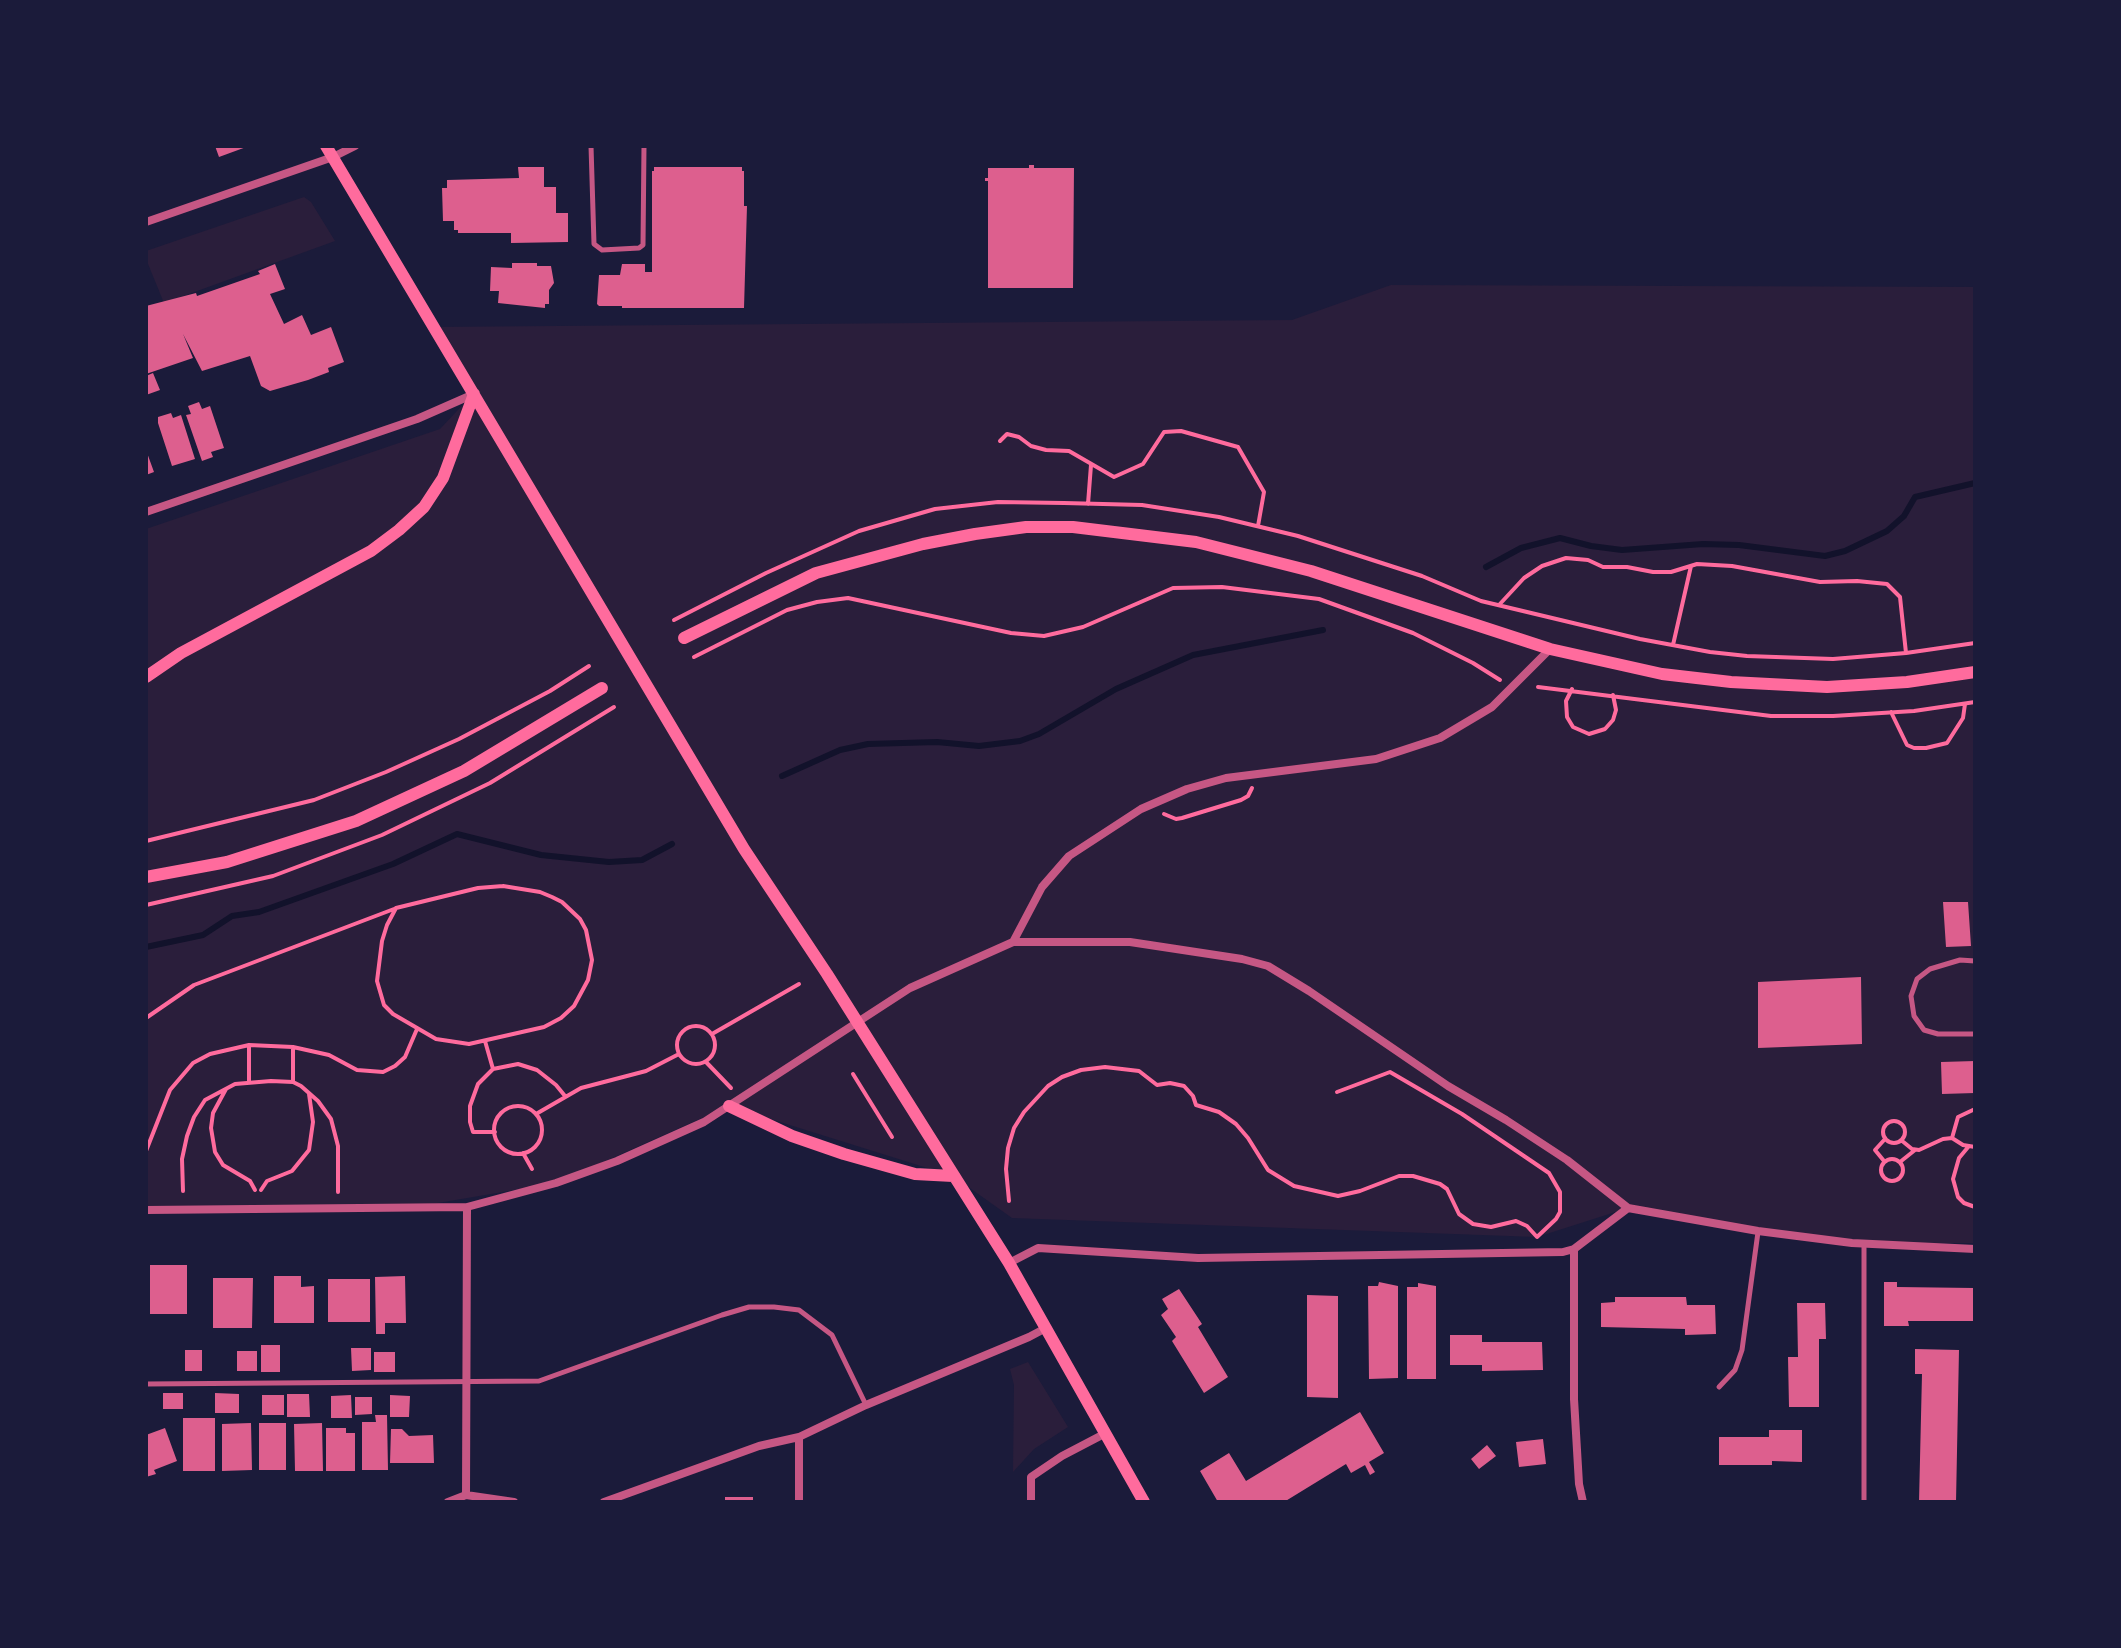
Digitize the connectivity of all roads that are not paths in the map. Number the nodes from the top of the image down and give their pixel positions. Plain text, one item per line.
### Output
1 (355, 146) edge
2 (591, 146) edge
3 (644, 146) edge
4 (330, 151) edge
5 (146, 222) edge
6 (474, 394) junction
7 (146, 512) edge
8 (684, 638) dead end
9 (1550, 649) junction
10 (1975, 672) edge
11 (146, 677) edge
12 (602, 688) dead end
13 (146, 877) edge
14 (1013, 942) junction
15 (1975, 961) edge
16 (857, 1023) junction
17 (1975, 1034) edge
18 (729, 1106) junction
19 (953, 1176) junction
20 (467, 1207) junction
21 (1628, 1208) junction
22 (146, 1210) edge
23 (1758, 1231) junction
24 (1864, 1244) junction
25 (1574, 1249) junction
26 (1975, 1249) edge
27 (1009, 1263) junction
28 (1046, 1328) junction
29 (467, 1382) junction
30 (146, 1384) edge
31 (1719, 1387) dead end
32 (866, 1405) junction
33 (1106, 1433) junction
34 (799, 1437) junction
35 (466, 1495) junction
36 (448, 1502) edge
37 (514, 1502) edge
38 (604, 1502) edge
39 (799, 1502) edge
40 (1031, 1502) edge
41 (1144, 1502) edge
42 (1583, 1502) edge
43 (1864, 1502) edge

1 - 4 street
2 - 3 lane
4 - 5 street
4 - 6 main road
6 - 7 street
6 - 11 main road
6 - 16 main road
8 - 9 main road
9 - 10 main road
9 - 14 street
12 - 13 main road
14 - 16 street
14 - 21 street
15 - 17 lane
16 - 18 street
16 - 19 main road
18 - 19 main road
18 - 20 street
19 - 27 main road
20 - 22 street
20 - 29 street
21 - 23 street
21 - 25 street
23 - 24 street
23 - 31 lane
24 - 26 street
24 - 43 lane
25 - 27 street
25 - 42 street
27 - 28 main road
28 - 32 street
28 - 33 main road
29 - 30 lane
29 - 32 lane
29 - 35 street
32 - 34 street
33 - 40 street
33 - 41 main road
34 - 38 street
34 - 39 street
35 - 36 street
35 - 37 street

